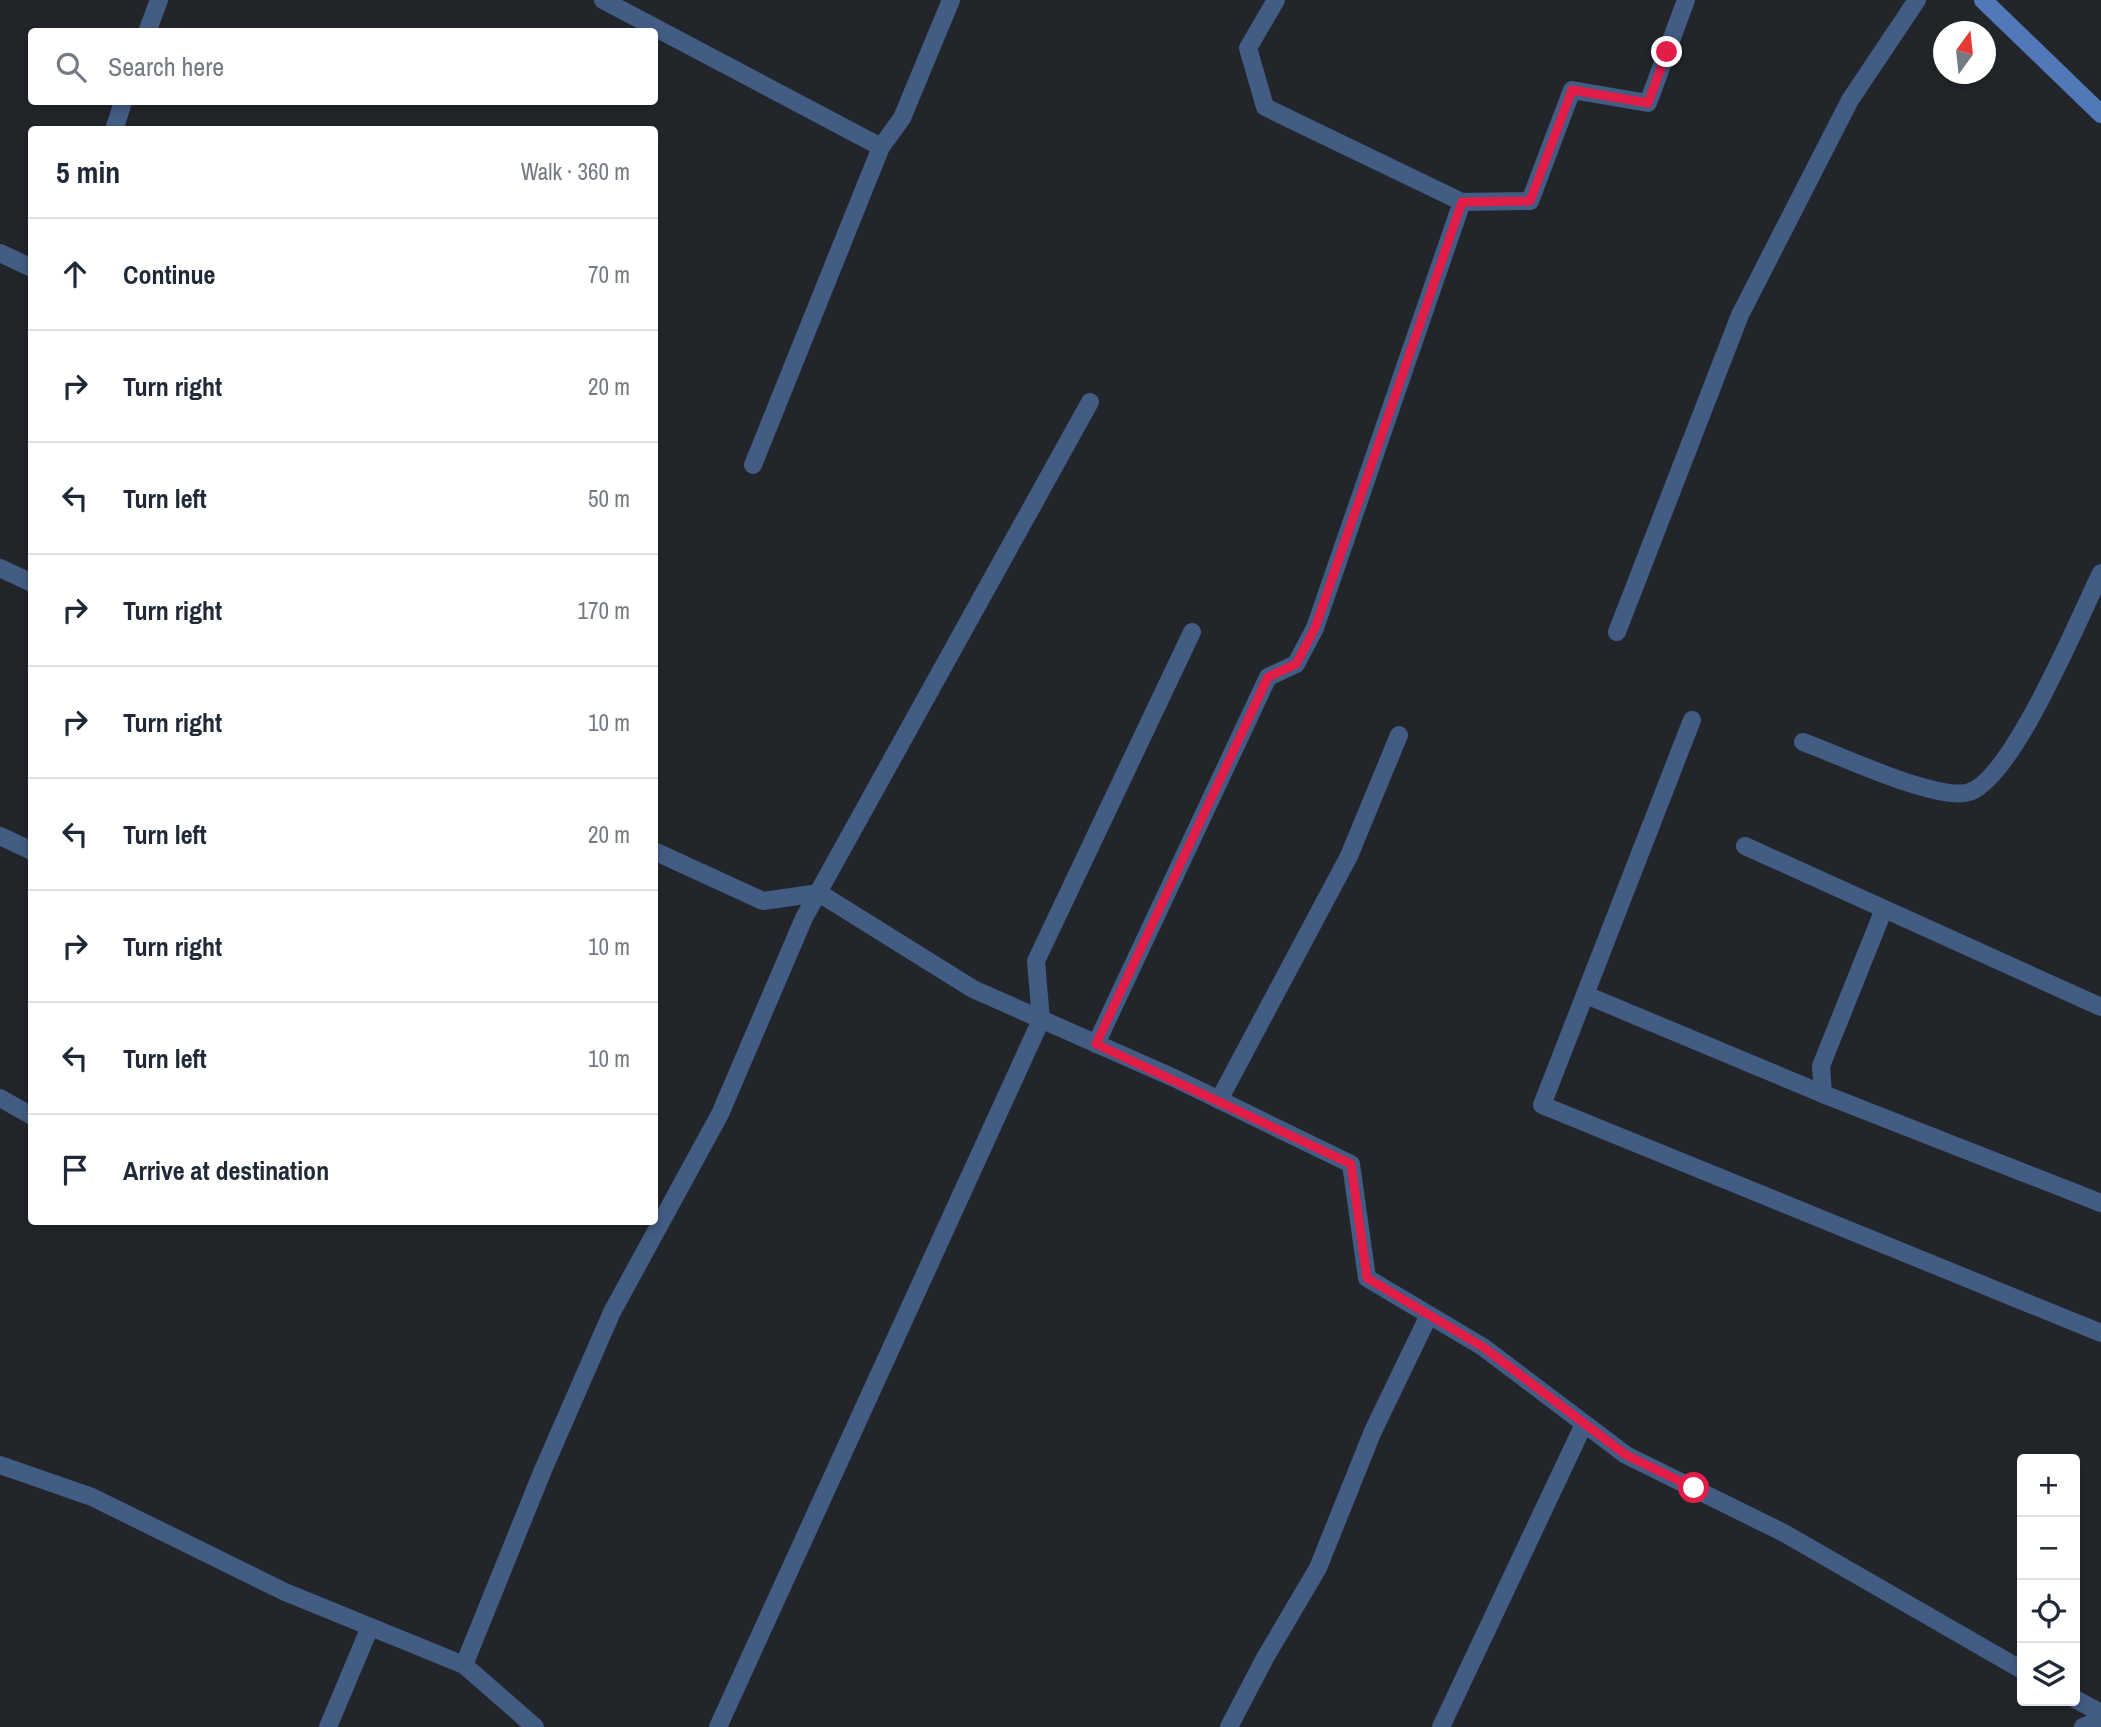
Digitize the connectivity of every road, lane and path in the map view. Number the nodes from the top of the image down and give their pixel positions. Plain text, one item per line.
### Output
1 (159, 0) edge
2 (604, 0) edge
3 (951, 0) edge
4 (1276, 0) edge
5 (1686, 0) edge
6 (1917, 0) edge
7 (1983, 0) edge
8 (148, 28) edge
9 (657, 28) edge
10 (658, 29) edge
11 (122, 105) edge
12 (2101, 114) edge
13 (115, 126) edge
14 (881, 147) junction
15 (1462, 202) junction
16 (0, 253) edge
17 (28, 266) edge
18 (1090, 402) dead end
19 (753, 465) dead end
20 (0, 568) edge
21 (2101, 573) edge
22 (28, 581) edge
23 (1192, 632) dead end
24 (1617, 632) dead end
25 (1692, 720) dead end
26 (1399, 735) dead end
27 (1803, 742) dead end
28 (0, 836) edge
29 (1745, 846) dead end
30 (28, 849) edge
31 (658, 854) edge
32 (819, 892) junction
33 (1884, 909) junction
34 (1586, 995) junction
35 (2101, 1007) edge
36 (1041, 1020) junction
37 (1096, 1044) junction
38 (1823, 1094) junction
39 (0, 1098) edge
40 (1219, 1100) junction
41 (28, 1114) edge
42 (2101, 1203) edge
43 (1429, 1315) junction
44 (2101, 1332) edge
45 (1584, 1423) junction
46 (0, 1465) edge
47 (370, 1627) junction
48 (464, 1665) junction
49 (2017, 1667) edge
50 (2080, 1702) edge
51 (2101, 1713) edge
52 (2101, 1720) edge
53 (328, 1727) edge
54 (535, 1727) edge
55 (718, 1727) edge
56 (1229, 1727) edge
57 (1441, 1727) edge
58 (2083, 1727) edge

1 - 8 street
2 - 9 street
3 - 14 street
4 - 15 street
5 - 15 street
6 - 24 street
7 - 12 main road
10 - 14 street
11 - 13 street
14 - 19 street
15 - 37 street
16 - 17 street
18 - 32 street
20 - 22 street
21 - 27 street
23 - 36 street
25 - 34 street
26 - 40 street
28 - 30 street
29 - 33 street
31 - 32 street
32 - 36 street
32 - 48 street
33 - 35 street
33 - 38 street
34 - 38 street
34 - 44 street
36 - 37 street
36 - 55 street
37 - 40 street
38 - 42 street
39 - 41 street
40 - 43 street
43 - 45 street
43 - 56 street
45 - 49 street
45 - 57 street
46 - 47 street
47 - 48 street
47 - 53 street
48 - 54 street
50 - 51 street
52 - 58 street

